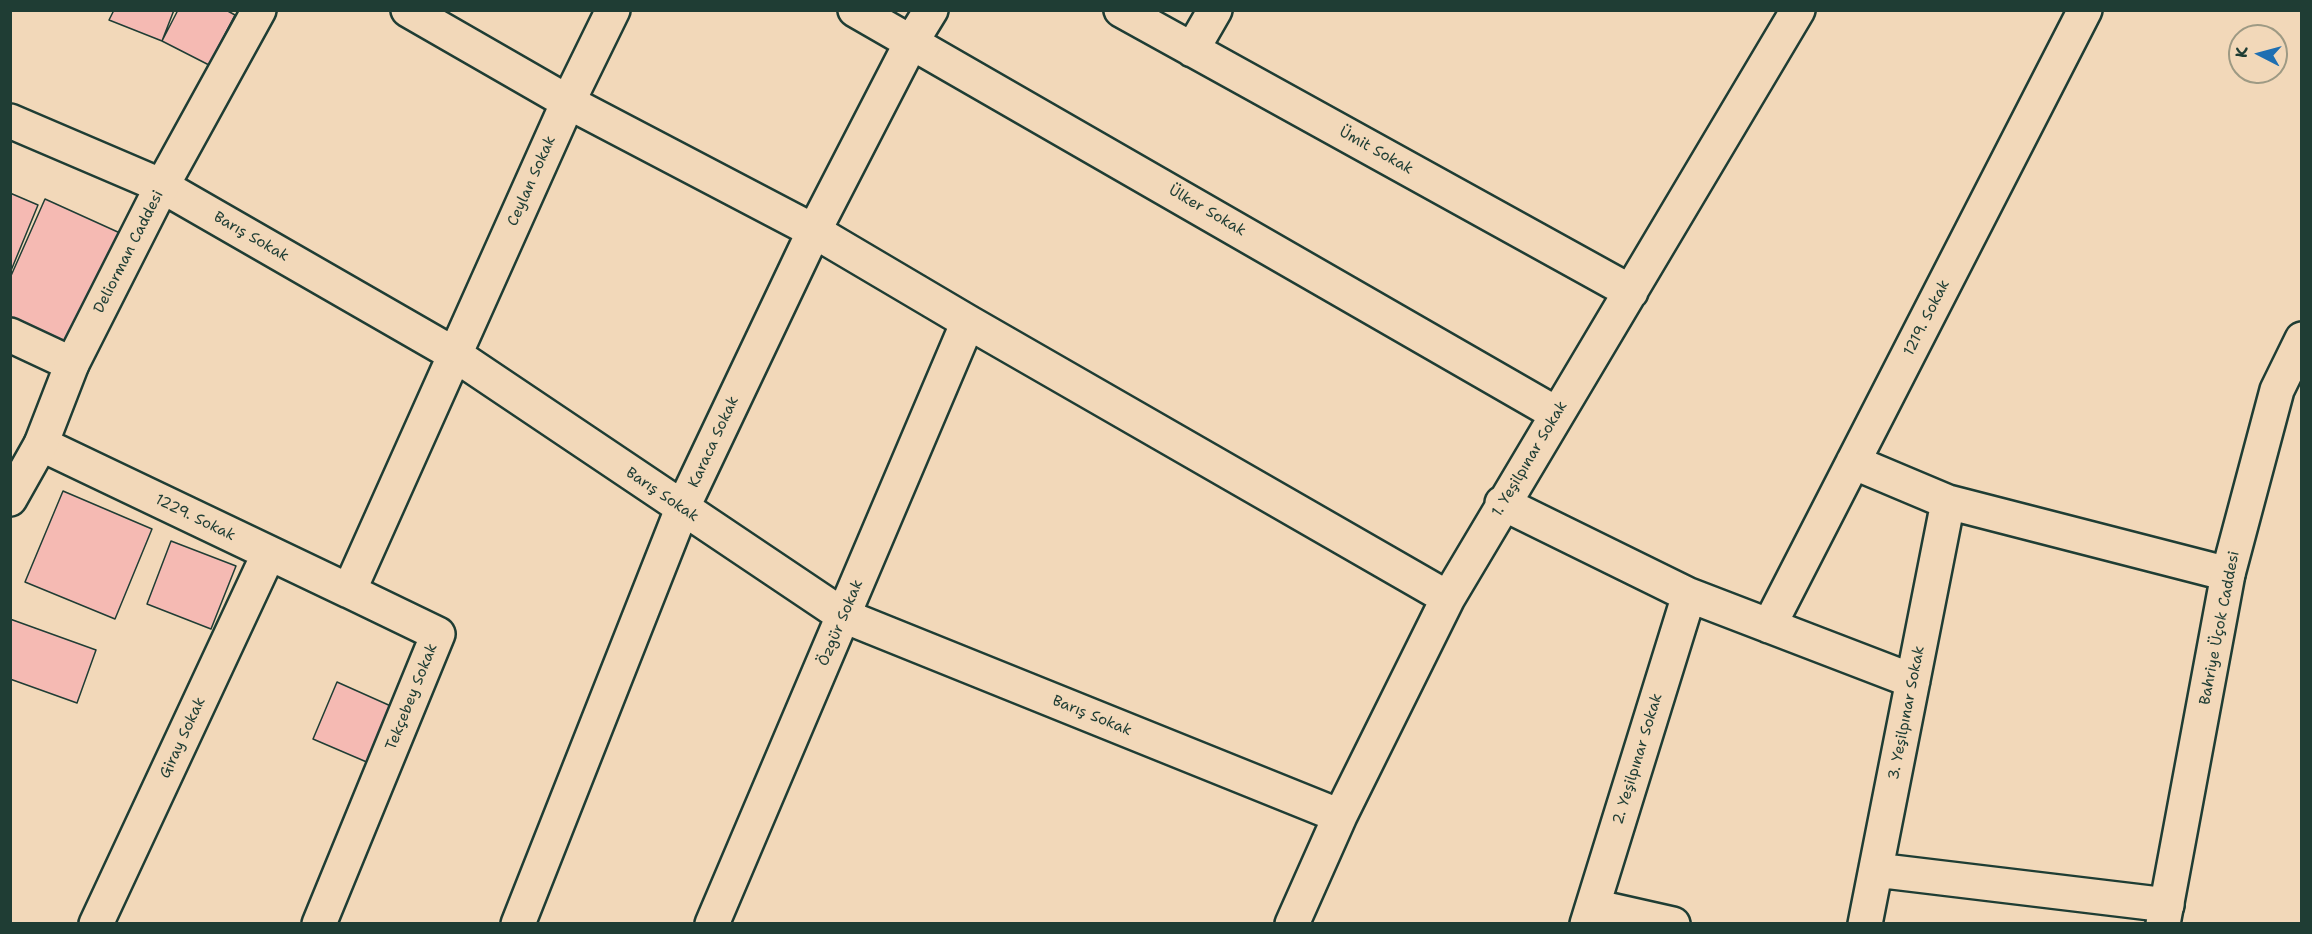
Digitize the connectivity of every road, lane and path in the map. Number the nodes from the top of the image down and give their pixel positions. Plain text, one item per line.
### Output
1 (259, 10) edge
2 (408, 10) edge
3 (613, 10) edge
4 (855, 10) edge
5 (931, 10) edge
6 (1121, 10) edge
7 (1215, 10) edge
8 (1798, 10) edge
9 (2085, 10) edge
10 (912, 41) junction
11 (1192, 50) junction
12 (568, 102) junction
13 (10, 121) edge
14 (162, 186) junction
15 (814, 231) junction
16 (1631, 292) junction
17 (968, 322) junction
18 (10, 335) edge
19 (2301, 339) edge
20 (454, 354) junction
21 (72, 363) junction
22 (1557, 414) junction
23 (41, 444) junction
24 (1853, 462) junction
25 (10, 499) edge
26 (1948, 502) junction
27 (1502, 503) junction
28 (682, 509) junction
29 (269, 553) junction
30 (2228, 574) junction
31 (350, 591) junction
32 (1689, 595) junction
33 (1448, 598) junction
34 (844, 616) junction
35 (1769, 626) junction
36 (1913, 681) junction
37 (1340, 816) junction
38 (1876, 870) junction
39 (2165, 914) edge
40 (1590, 915) edge
41 (96, 924) edge
42 (319, 924) edge
43 (518, 924) edge
44 (712, 924) edge
45 (1292, 924) edge
46 (1673, 924) edge
47 (1865, 924) edge

1 - 14 street, Deliorman Caddesi
2 - 12 street
3 - 12 street, Ceylan Sokak
4 - 10 street, Ülker Sokak
5 - 10 street, Karaca Sokak
6 - 11 street, Ümit Sokak
7 - 11 street
8 - 16 street, 1. Yeşilpınar Sokak
9 - 24 street, 1219. Sokak
10 - 15 street, Karaca Sokak
10 - 22 street, Ülker Sokak
11 - 16 street, Ümit Sokak
12 - 15 street
12 - 20 street, Ceylan Sokak
13 - 14 street, Barış Sokak
14 - 20 street, Barış Sokak
14 - 21 street, Deliorman Caddesi
15 - 17 street
15 - 28 street, Karaca Sokak
16 - 22 street, 1. Yeşilpınar Sokak
17 - 33 street
17 - 34 street, Özgür Sokak
18 - 21 street
19 - 30 street, Bahriye Üçok Caddesi
20 - 28 street, Barış Sokak
20 - 31 street
21 - 23 street, Deliorman Caddesi
22 - 27 street, 1. Yeşilpınar Sokak
23 - 25 street, Deliorman Caddesi
23 - 29 street, 1229. Sokak
24 - 26 street
24 - 35 street, 1219. Sokak
26 - 30 street
26 - 36 street, 3. Yeşilpınar Sokak
27 - 32 street
27 - 33 street, 1. Yeşilpınar Sokak
28 - 34 street, Barış Sokak
28 - 43 street, Karaca Sokak
29 - 31 street, 1229. Sokak
29 - 41 street, Giray Sokak
30 - 39 street, Bahriye Üçok Caddesi
31 - 42 street, Tekçebey Sokak
32 - 35 street
32 - 40 street, 2. Yeşilpınar Sokak
33 - 37 street, 1. Yeşilpınar Sokak
34 - 37 street, Barış Sokak
34 - 44 street, Özgür Sokak
35 - 36 street
36 - 38 street, 3. Yeşilpınar Sokak
37 - 45 street, 1. Yeşilpınar Sokak
38 - 39 street
38 - 47 street, 3. Yeşilpınar Sokak
40 - 46 street

